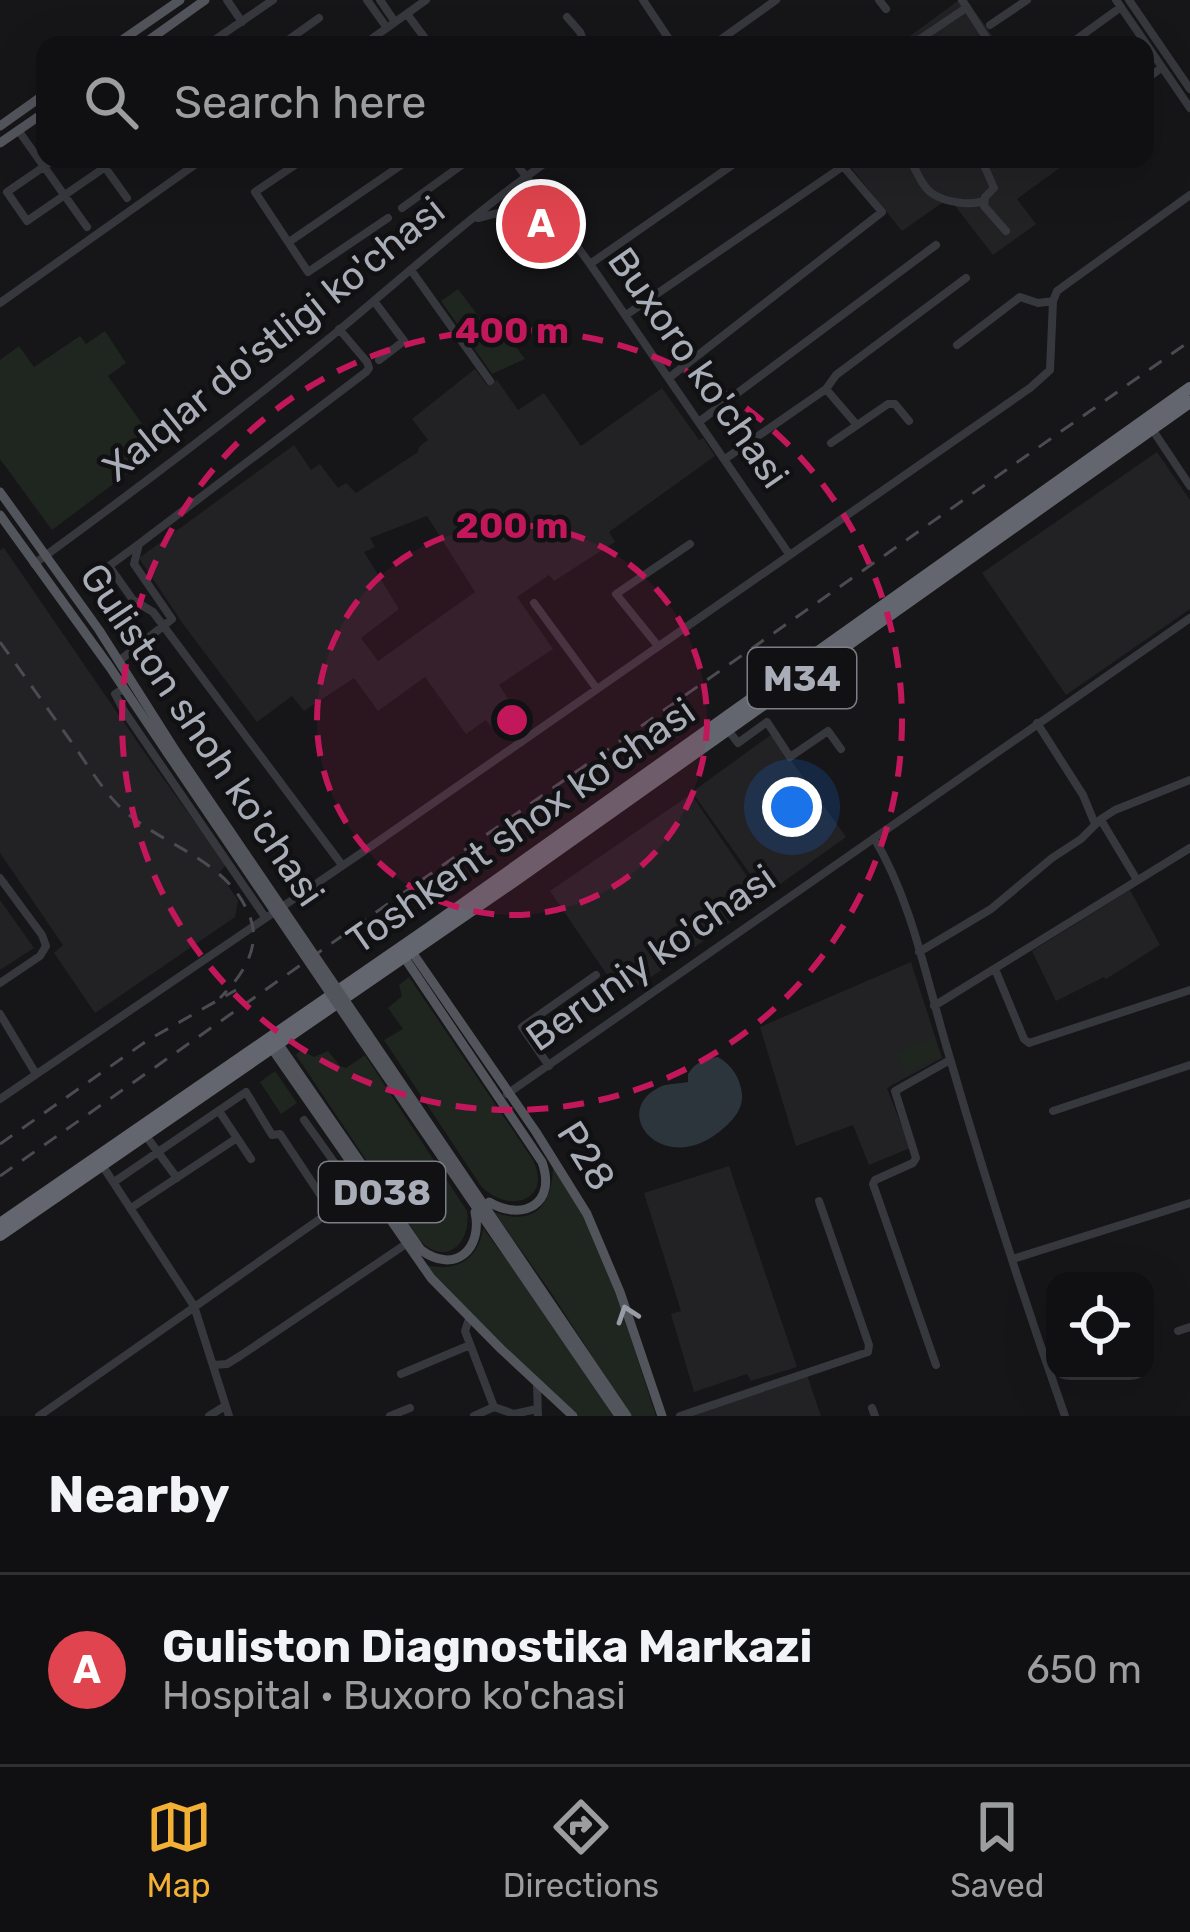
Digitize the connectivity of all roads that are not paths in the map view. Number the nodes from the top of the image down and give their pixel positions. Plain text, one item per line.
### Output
1 (180, 0) edge
2 (205, 0) edge
3 (226, 0) edge
4 (273, 0) edge
5 (368, 0) edge
6 (380, 0) edge
7 (426, 0) edge
8 (643, 0) edge
9 (776, 0) edge
10 (879, 0) edge
11 (1027, 0) edge
12 (1130, 0) edge
13 (964, 4) edge
14 (1118, 4) edge
15 (886, 9) dead end
16 (407, 14) junction
17 (567, 17) dead end
18 (320, 19) dead end
19 (242, 22) junction
20 (391, 25) junction
21 (990, 25) dead end
22 (128, 36) edge
23 (155, 36) edge
24 (222, 36) edge
25 (294, 36) edge
26 (376, 36) edge
27 (423, 36) edge
28 (582, 36) edge
29 (667, 36) edge
30 (726, 36) edge
31 (923, 36) edge
32 (985, 36) edge
33 (1079, 36) edge
34 (1140, 36) edge
35 (1154, 36) edge
36 (1154, 36) edge
37 (1154, 58) edge
38 (1189, 62) edge
39 (1161, 68) junction
40 (1177, 71) junction
41 (1154, 73) edge
42 (1190, 89) edge
43 (36, 100) edge
44 (1190, 108) edge
45 (36, 118) edge
46 (0, 126) edge
47 (19, 130) junction
48 (0, 143) edge
49 (36, 155) edge
50 (43, 168) edge
51 (45, 168) edge
52 (96, 168) edge
53 (106, 168) edge
54 (190, 168) edge
55 (291, 168) edge
56 (397, 168) edge
57 (458, 168) edge
58 (520, 168) edge
59 (538, 168) edge
60 (728, 168) edge
61 (833, 168) edge
62 (844, 168) edge
63 (915, 168) edge
64 (985, 168) edge
65 (526, 177) junction
66 (1190, 195) edge
67 (64, 196) junction
68 (127, 198) dead end
69 (983, 201) junction
70 (548, 207) junction
71 (403, 208) dead end
72 (388, 218) dead end
73 (470, 220) junction
74 (87, 227) dead end
75 (1006, 231) dead end
76 (289, 242) junction
77 (936, 245) dead end
78 (590, 264) junction
79 (411, 270) junction
80 (966, 278) dead end
81 (374, 301) junction
82 (1053, 301) junction
83 (0, 303) edge
84 (626, 315) junction
85 (339, 329) junction
86 (957, 345) dead end
87 (379, 360) dead end
88 (670, 377) junction
89 (490, 381) dead end
90 (1190, 388) edge
91 (826, 389) junction
92 (1190, 402) edge
93 (700, 421) junction
94 (909, 421) dead end
95 (857, 424) junction
96 (1152, 429) junction
97 (831, 443) dead end
98 (725, 460) junction
99 (1190, 486) edge
100 (0, 492) edge
101 (0, 515) edge
102 (139, 544) junction
103 (690, 544) dead end
104 (789, 554) junction
105 (45, 556) junction
106 (34, 565) junction
107 (533, 603) dead end
108 (1190, 618) edge
109 (164, 628) junction
110 (658, 646) junction
111 (119, 661) junction
112 (597, 689) junction
113 (127, 692) junction
114 (1037, 723) junction
115 (728, 730) junction
116 (841, 749) dead end
117 (171, 752) junction
118 (1190, 781) edge
119 (1098, 822) junction
120 (874, 838) junction
121 (1190, 848) edge
122 (538, 857) junction
123 (342, 865) junction
124 (0, 878) edge
125 (1137, 880) junction
126 (265, 917) junction
127 (920, 952) junction
128 (408, 955) junction
129 (995, 969) junction
130 (596, 975) dead end
131 (0, 983) edge
132 (1190, 990) edge
133 (934, 1006) junction
134 (0, 1014) edge
135 (272, 1041) junction
136 (950, 1060) junction
137 (549, 1066) junction
138 (1190, 1066) edge
139 (37, 1074) junction
140 (504, 1097) junction
141 (0, 1099) edge
142 (219, 1111) junction
143 (1053, 1111) dead end
144 (304, 1120) dead end
145 (145, 1135) junction
146 (237, 1138) junction
147 (334, 1138) junction
148 (128, 1140) junction
149 (324, 1148) junction
150 (159, 1152) junction
151 (251, 1160) dead end
152 (102, 1165) junction
153 (360, 1175) junction
154 (177, 1178) junction
155 (114, 1182) junction
156 (367, 1186) junction
157 (472, 1193) junction
158 (819, 1201) dead end
159 (1190, 1203) edge
160 (131, 1208) junction
161 (332, 1210) junction
162 (0, 1224) edge
163 (0, 1235) edge
164 (406, 1244) junction
165 (1013, 1258) junction
166 (194, 1306) junction
167 (470, 1319) junction
168 (1190, 1327) edge
169 (1178, 1331) dead end
170 (470, 1345) junction
171 (214, 1364) junction
172 (936, 1366) dead end
173 (401, 1374) dead end
174 (537, 1383) junction
175 (494, 1407) junction
176 (410, 1408) dead end
177 (227, 1411) edge
178 (538, 1412) edge
179 (39, 1416) edge
180 (209, 1416) edge
181 (391, 1416) edge
182 (474, 1416) edge
183 (573, 1416) edge
184 (623, 1416) edge
185 (662, 1416) edge
186 (680, 1416) edge
187 (1065, 1416) edge

1 - 22 main road
2 - 23 main road
3 - 19 street
4 - 19 street
5 - 20 street
6 - 20 street
7 - 16 street
8 - 29 street
9 - 30 street
10 - 15 street
11 - 21 street
12 - 36 street
13 - 31 street
13 - 32 street
14 - 33 street
14 - 34 street
16 - 20 street
16 - 27 street
17 - 28 street
18 - 25 street
19 - 24 street
20 - 26 street
35 - 40 street
37 - 39 street
38 - 40 street
39 - 41 street
39 - 44 street
40 - 42 street
43 - 46 main road
45 - 47 main road
47 - 48 main road
47 - 49 street
50 - 67 street
51 - 67 street
52 - 67 street
53 - 68 street
54 - 83 street
55 - 76 street
56 - 76 street
57 - 71 street
58 - 65 street, Buxoro ko'chasi
59 - 65 street, Xalqlar do'stligi ko'chasi
60 - 78 street
61 - 84 street
62 - 88 street
63 - 69 street
64 - 69 street
65 - 70 street, Buxoro ko'chasi
65 - 73 street, Xalqlar do'stligi ko'chasi
66 - 82 street
67 - 74 street
69 - 75 street
70 - 73 street
70 - 78 street, Buxoro ko'chasi
72 - 76 street
73 - 79 street, Xalqlar do'stligi ko'chasi
77 - 93 street
78 - 84 street, Buxoro ko'chasi
79 - 81 street, Xalqlar do'stligi ko'chasi
79 - 89 street
80 - 91 street
81 - 85 street, Xalqlar do'stligi ko'chasi
81 - 87 street
82 - 86 street
82 - 104 street
84 - 88 street, Buxoro ko'chasi
85 - 102 street
85 - 105 street, Xalqlar do'stligi ko'chasi
88 - 93 street, Buxoro ko'chasi
90 - 122 highway, Toshkent shox ko'chasi / M34
91 - 95 street
91 - 98 street
92 - 96 highway, Toshkent shox ko'chasi / M34
93 - 98 street, Buxoro ko'chasi
94 - 95 street
95 - 97 street
96 - 99 street
96 - 115 highway, Toshkent shox ko'chasi / M34
98 - 104 street, Buxoro ko'chasi
100 - 105 main road, Guliston shoh ko'chasi / D038
101 - 106 main road, Guliston shoh ko'chasi / D038
102 - 109 street
102 - 109 street
103 - 110 street
104 - 110 street
105 - 106 street, Xalqlar do'stligi ko'chasi
105 - 111 main road, Guliston shoh ko'chasi / D038
106 - 113 main road, Guliston shoh ko'chasi / D038
107 - 112 street
108 - 114 street, Beruniy ko'chasi
109 - 111 street
109 - 123 street
110 - 112 street
111 - 117 main road, Guliston shoh ko'chasi / D038
112 - 123 street
113 - 117 main road, Guliston shoh ko'chasi / D038
113 - 126 street
114 - 119 street
114 - 120 street, Beruniy ko'chasi
115 - 116 street
115 - 122 highway, Toshkent shox ko'chasi / M34
117 - 157 main road, Guliston shoh ko'chasi / D038, bridge
118 - 119 street
119 - 125 street
119 - 127 street
120 - 127 street
120 - 137 street, Beruniy ko'chasi
121 - 125 street
122 - 128 highway, Toshkent shox ko'chasi / M34
122 - 135 highway, Toshkent shox ko'chasi / M34
123 - 126 street
124 - 131 street
125 - 129 street
126 - 139 street
127 - 133 street
128 - 135 highway, Toshkent shox ko'chasi / M34
128 - 140 main road, Р28 / D038
129 - 132 street
129 - 133 street
130 - 137 street
133 - 136 street
134 - 139 street
135 - 145 highway, Toshkent shox ko'chasi / M34
135 - 147 main road, D038
135 - 148 highway, Toshkent shox ko'chasi / M34
135 - 157 main road, D038
136 - 165 street
136 - 172 street
137 - 140 street, Beruniy ko'chasi
138 - 143 street
139 - 141 street
140 - 157 main road, D038
185 -> 140 main road, Р28 / D038
142 - 146 street
142 - 150 street
142 - 161 street
144 - 149 street
145 - 148 highway, Toshkent shox ko'chasi / M34
145 - 150 street
146 - 151 street
146 - 154 street
147 - 149 street
147 - 153 main road, D038
148 - 152 highway, Toshkent shox ko'chasi / M34
148 - 162 highway, Toshkent shox ko'chasi / M34
149 - 153 street
150 - 154 street
150 - 155 street
152 - 155 street
152 - 163 highway, Toshkent shox ko'chasi / M34
153 - 156 main road, D038
154 - 160 street
155 - 160 street
156 - 161 street
156 - 164 main road, D038
157 - 184 main road, Guliston shoh ko'chasi / D038
158 - 186 street
159 - 165 street
160 - 166 street
161 - 166 street
164 - 167 main road, D038
164 - 171 street
165 - 187 street
166 - 171 street
166 - 179 street
167 - 170 street
167 - 174 main road, D038
168 - 169 street
170 - 173 street
170 - 175 street
171 - 177 street
174 - 178 street
174 - 183 main road, D038
175 - 178 street
175 - 182 street
176 - 181 street
177 - 180 street

